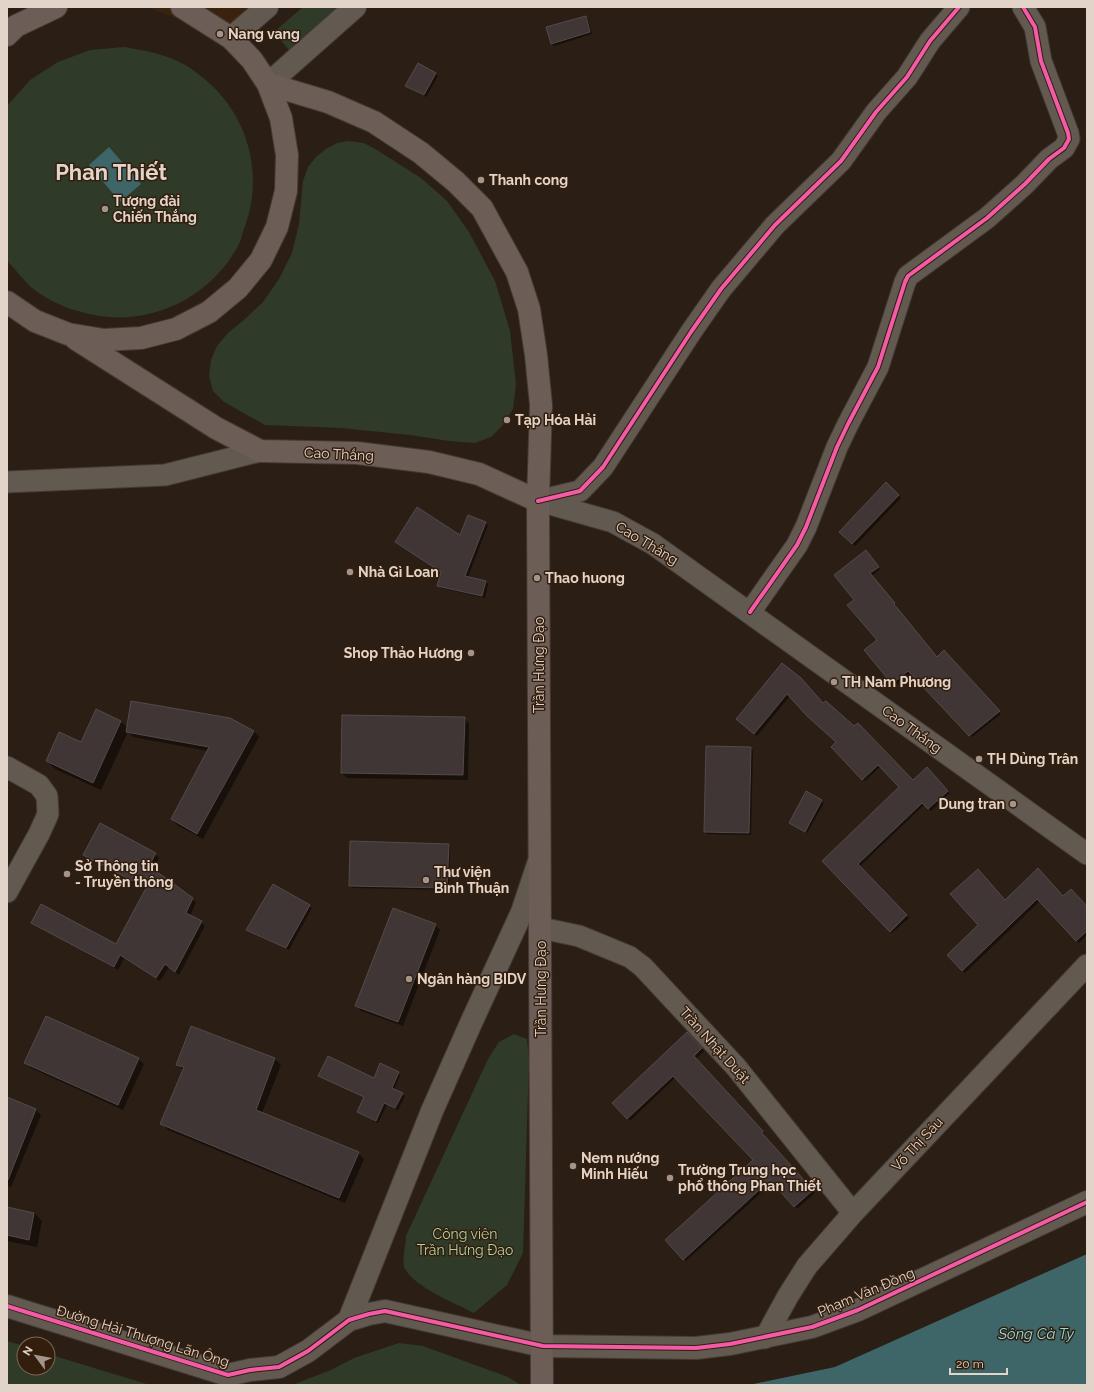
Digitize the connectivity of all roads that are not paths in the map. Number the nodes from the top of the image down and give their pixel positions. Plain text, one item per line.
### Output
1 (56, 7) edge
2 (182, 7) edge
3 (267, 7) edge
4 (355, 7) edge
5 (959, 7) edge
6 (1023, 7) edge
7 (7, 35) edge
8 (231, 38) junction
9 (268, 84) junction
10 (7, 302) edge
11 (68, 334) junction
12 (260, 451) junction
13 (7, 482) edge
14 (538, 501) junction
15 (750, 612) junction
16 (7, 767) edge
17 (1087, 854) edge
18 (540, 855) junction
19 (7, 892) edge
20 (540, 928) junction
21 (1087, 965) edge
22 (1087, 1202) edge
23 (853, 1213) junction
24 (7, 1306) edge
25 (349, 1320) junction
26 (765, 1338) junction
27 (543, 1346) junction
28 (225, 1380) edge
29 (542, 1385) edge

1 - 7 main road
2 - 8 main road
3 - 8 street
4 - 9 street
5 - 14 street
6 - 15 street
8 - 9 main road
9 - 11 main road
9 - 14 main road, Trần Hưng Đạo
10 - 11 main road
11 - 12 main road
12 - 13 street, Cao Thắng
12 - 14 main road, Cao Thắng
14 - 15 street, Cao Thắng
14 - 18 main road, Trần Hưng Đạo
15 - 17 street, Cao Thắng
16 - 19 street
18 - 20 main road, Trần Hưng Đạo
18 - 25 street
20 - 23 street, Trần Nhật Duật
20 - 27 main road, Trần Hưng Đạo
21 - 23 street, Võ Thị Sáu
22 - 26 street, Phạm Văn Đồng
23 - 26 street, Võ Thị Sáu
24 - 28 street, Đường Hải Thượng Lãn Ông
25 - 27 street, Đường Hải Thượng Lãn Ông
25 - 28 street, Đường Hải Thượng Lãn Ông
26 - 27 street, Phạm Văn Đồng
27 - 29 main road, Trần Hưng Đạo

